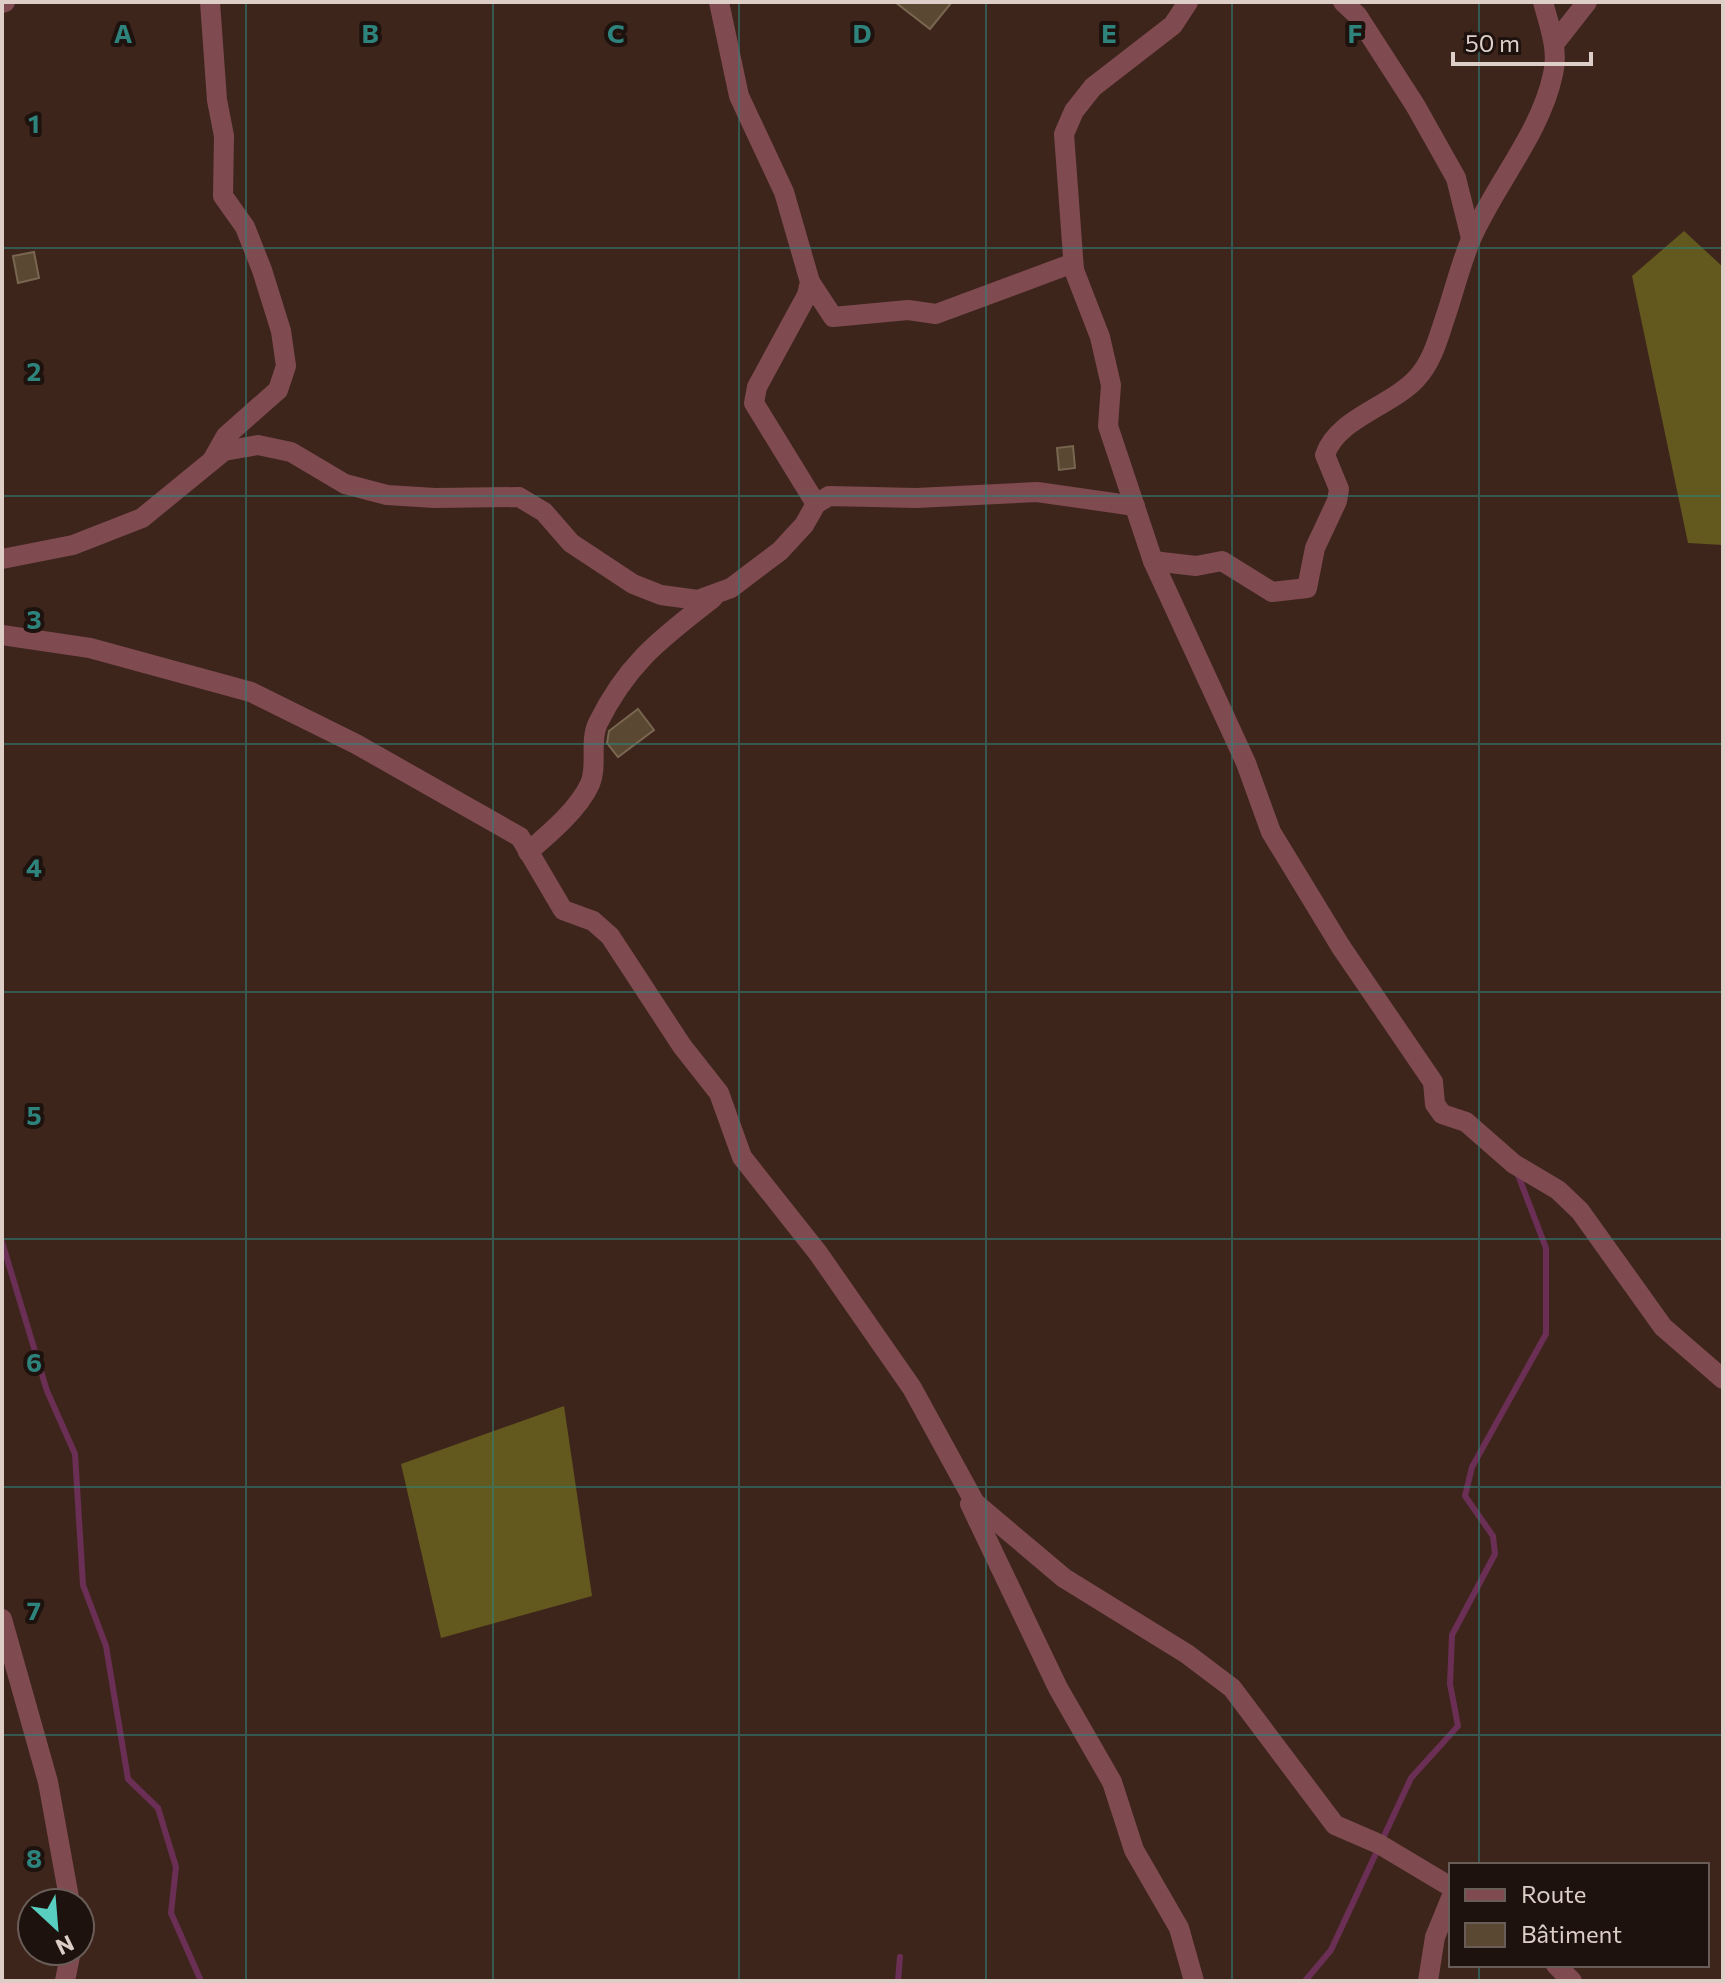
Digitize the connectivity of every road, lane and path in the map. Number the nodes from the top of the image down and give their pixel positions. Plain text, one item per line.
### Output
1 (210, 2) edge
2 (719, 2) edge
3 (1188, 2) edge
4 (1343, 2) edge
5 (1543, 2) edge
6 (1587, 2) edge
7 (1554, 44) junction
8 (1471, 238) junction
9 (1074, 270) junction
10 (810, 282) junction
11 (211, 462) junction
12 (816, 504) junction
13 (1135, 506) junction
14 (2, 559) edge
15 (1153, 561) junction
16 (716, 595) junction
17 (2, 635) edge
18 (528, 852) junction
19 (1723, 1379) edge
20 (953, 1468) junction
21 (2, 1619) edge
22 (1449, 1886) edge
23 (67, 1887) edge
24 (1449, 1903) edge
25 (1194, 1981) edge
26 (1428, 1981) edge

1 - 11 street
2 - 10 street
3 - 9 street
4 - 8 street
5 - 7 street
6 - 7 street
7 - 8 street
8 - 15 street
9 - 10 street
9 - 13 street
10 - 12 street
11 - 14 street
11 - 16 street
12 - 13 street
12 - 16 street
13 - 15 street
15 - 19 street
16 - 18 street
17 - 18 street
18 - 20 street
20 - 22 street
20 - 25 street
21 - 23 street
24 - 26 street

